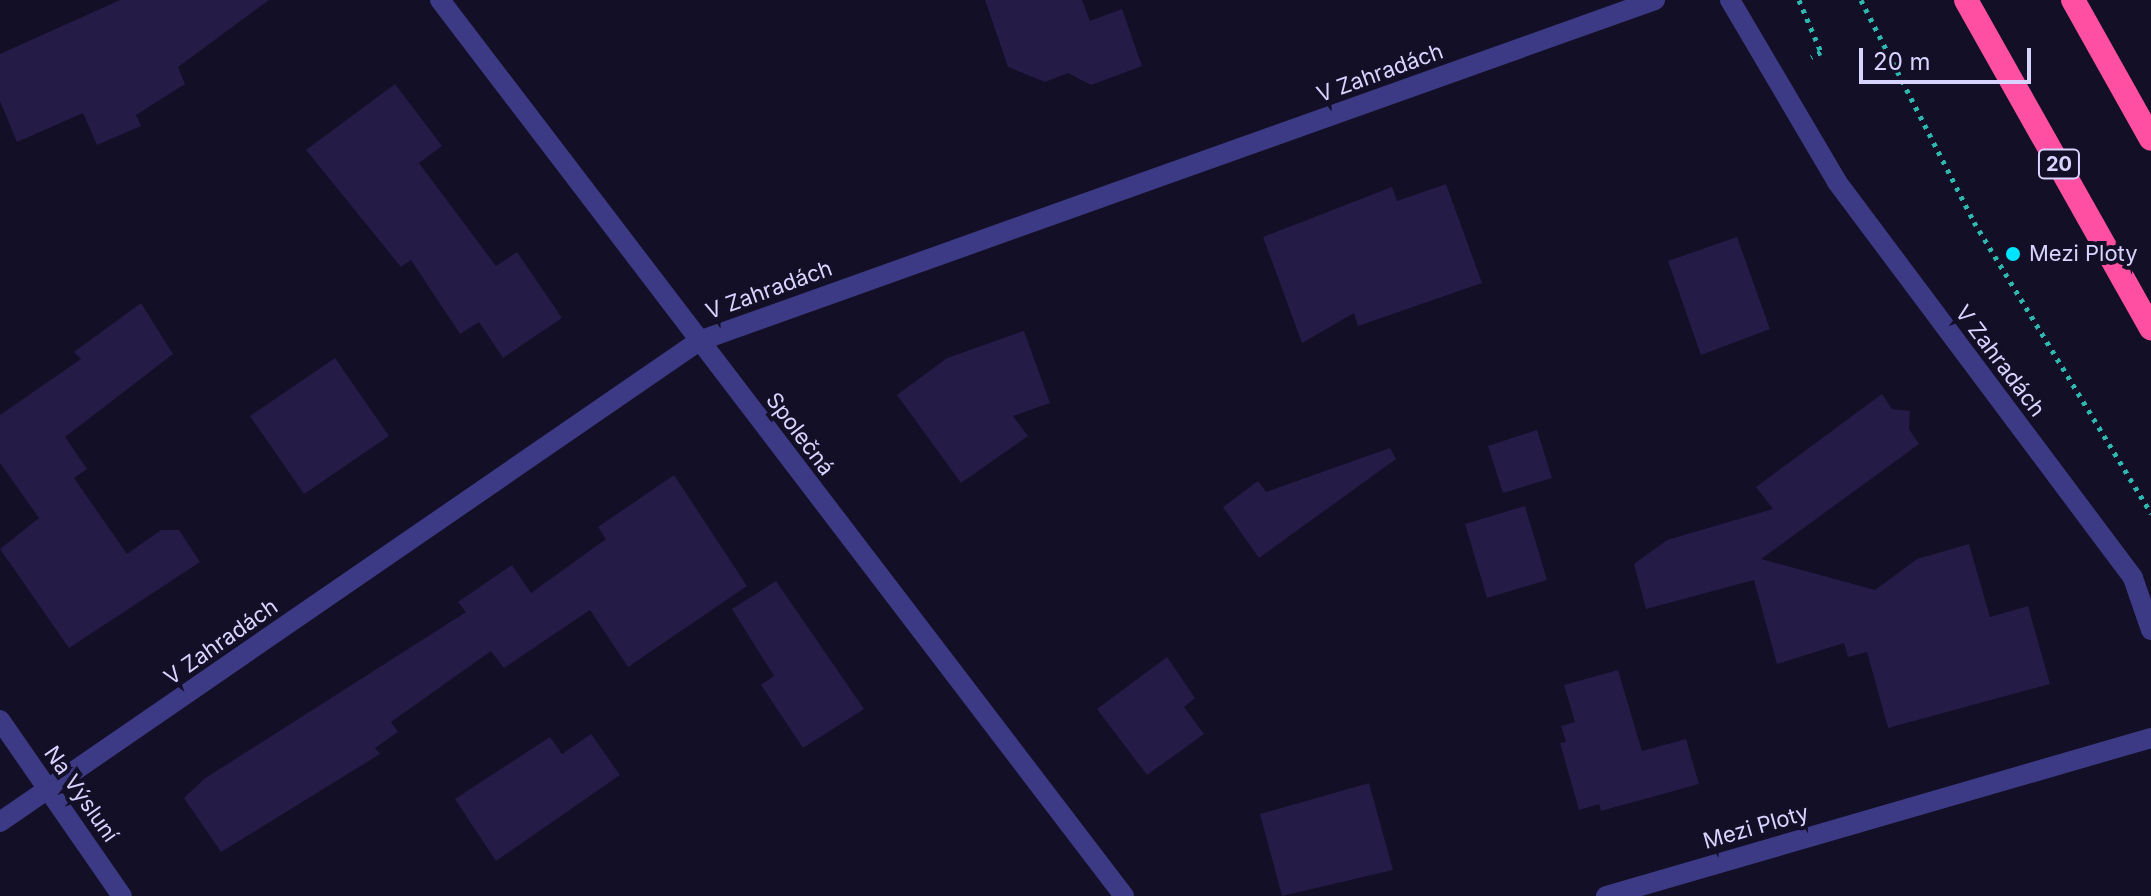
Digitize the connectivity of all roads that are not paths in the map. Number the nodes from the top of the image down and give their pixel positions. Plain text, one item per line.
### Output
1 (440, 0) edge
2 (1655, 0) edge
3 (1730, 0) edge
4 (1966, 0) edge
5 (2073, 0) edge
6 (2151, 139) edge
7 (2151, 328) edge
8 (699, 341) junction
9 (2151, 630) edge
10 (0, 720) edge
11 (2151, 738) edge
12 (50, 789) junction
13 (0, 822) edge
14 (122, 896) edge
15 (1124, 896) edge
16 (1606, 896) edge

1 - 8 street, Společná
2 - 8 street, V Zahradách
3 - 9 street, V Zahradách
4 - 7 highway, 20
5 - 6 highway
8 - 12 street, V Zahradách
8 - 15 street, Společná
10 - 12 street, Na Výsluní
11 - 16 street, Mezi Ploty
12 - 13 street, V Zahradách
12 - 14 street, Na Výsluní

